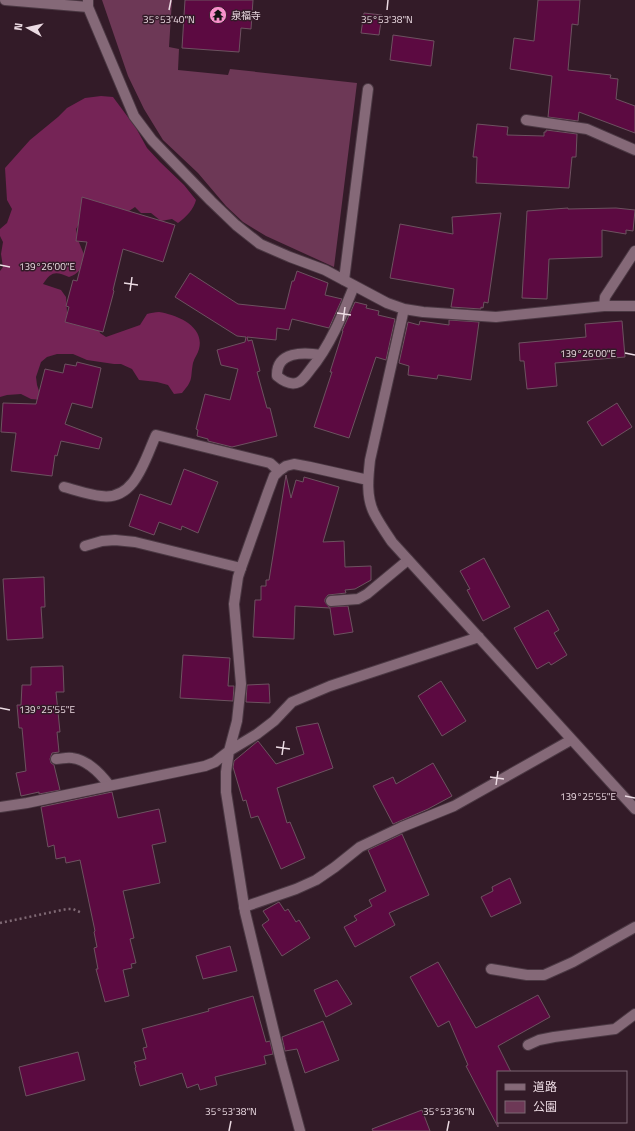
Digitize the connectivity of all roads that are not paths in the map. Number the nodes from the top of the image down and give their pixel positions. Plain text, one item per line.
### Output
1 (5, 0) edge
2 (88, 4) edge
3 (368, 89) dead end
4 (526, 120) dead end
5 (635, 150) edge
6 (635, 251) edge
7 (344, 280) junction
8 (354, 286) junction
9 (604, 306) junction
10 (635, 306) edge
11 (404, 309) junction
12 (321, 355) dead end
13 (279, 470) junction
14 (368, 480) junction
15 (64, 487) dead end
16 (85, 546) dead end
17 (408, 560) junction
18 (241, 568) junction
19 (331, 601) dead end
20 (479, 637) junction
21 (571, 740) junction
22 (229, 751) junction
23 (56, 759) dead end
24 (110, 785) junction
25 (0, 807) edge
26 (635, 809) edge
27 (244, 907) junction
28 (635, 927) edge
29 (491, 969) dead end
30 (635, 1014) edge
31 (528, 1045) dead end
32 (300, 1131) edge

1 - 2 street
2 - 7 street
3 - 7 street
4 - 5 street
6 - 9 street
7 - 8 street
8 - 11 street
8 - 12 street
9 - 10 street
9 - 11 street
11 - 14 street
13 - 14 street
13 - 15 street
13 - 18 street
14 - 17 street
16 - 18 street
17 - 19 street
17 - 20 street
18 - 22 street
20 - 21 street
20 - 22 street
21 - 26 street
21 - 27 street
22 - 24 street
22 - 27 street
23 - 24 street
24 - 25 street
27 - 32 street
28 - 29 street
30 - 31 street

